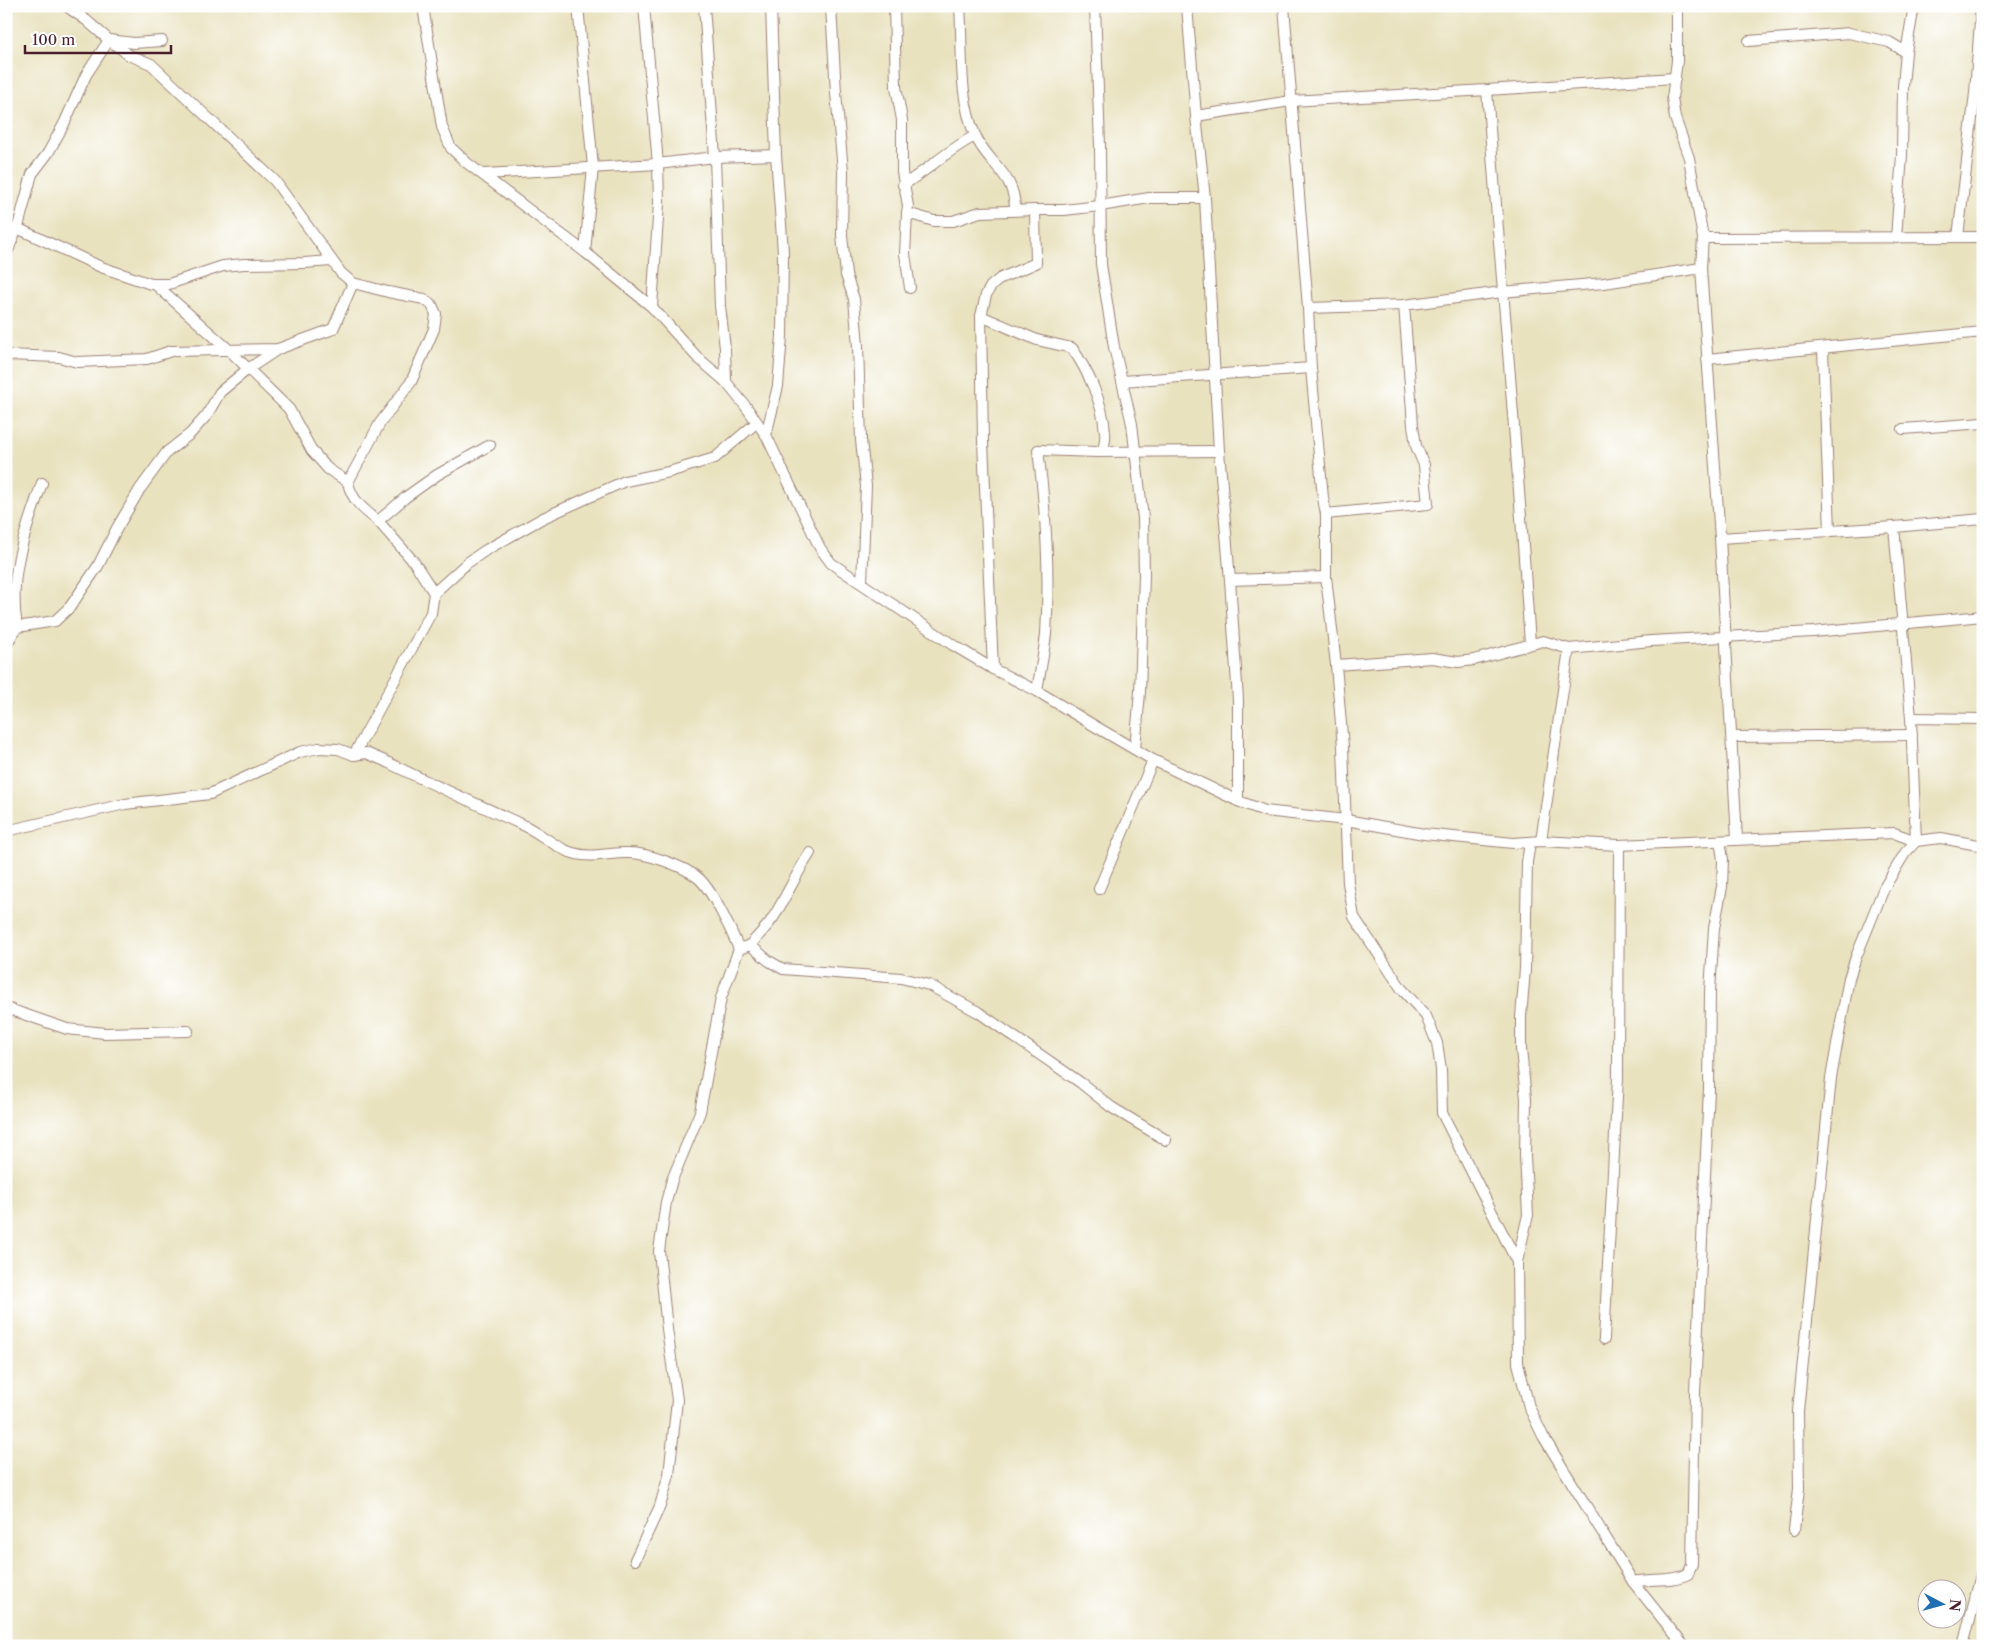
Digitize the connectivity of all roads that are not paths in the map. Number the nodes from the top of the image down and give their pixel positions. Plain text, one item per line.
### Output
1 (66, 6) edge
2 (423, 6) edge
3 (578, 6) edge
4 (644, 6) edge
5 (704, 6) edge
6 (771, 6) edge
7 (831, 6) edge
8 (894, 6) edge
9 (960, 6) edge
10 (1096, 6) edge
11 (1187, 6) edge
12 (1284, 6) edge
13 (1677, 6) edge
14 (1914, 6) edge
15 (1981, 6) edge
16 (109, 40) junction
17 (162, 41) dead end
18 (1750, 41) dead end
19 (1906, 52) junction
20 (1675, 78) junction
21 (1488, 90) junction
22 (1291, 101) junction
23 (1196, 116) junction
24 (975, 136) junction
25 (776, 155) junction
26 (715, 157) junction
27 (658, 164) junction
28 (593, 167) junction
29 (484, 174) junction
30 (903, 185) junction
31 (1205, 198) junction
32 (1100, 206) junction
33 (1015, 210) junction
34 (1035, 210) junction
35 (907, 212) junction
36 (17, 228) junction
37 (1958, 236) junction
38 (1983, 237) edge
39 (1704, 238) junction
40 (1896, 238) junction
41 (585, 252) junction
42 (6, 255) edge
43 (331, 260) junction
44 (1701, 268) junction
45 (353, 283) junction
46 (156, 284) junction
47 (910, 288) dead end
48 (1502, 292) junction
49 (1404, 305) junction
50 (652, 307) junction
51 (1308, 308) junction
52 (981, 316) junction
53 (1983, 332) edge
54 (228, 349) junction
55 (278, 349) junction
56 (1824, 349) junction
57 (6, 355) edge
58 (1707, 359) junction
59 (1311, 368) junction
60 (248, 369) junction
61 (1216, 374) junction
62 (1122, 381) junction
63 (726, 382) junction
64 (756, 423) junction
65 (1983, 423) edge
66 (1903, 429) dead end
67 (766, 435) junction
68 (490, 446) dead end
69 (1104, 451) junction
70 (1135, 451) junction
71 (1219, 451) junction
72 (348, 482) junction
73 (42, 483) dead end
74 (1326, 514) junction
75 (1983, 519) edge
76 (378, 521) junction
77 (1894, 527) junction
78 (1830, 531) junction
79 (1720, 538) junction
80 (1326, 577) junction
81 (1230, 580) junction
82 (862, 583) junction
83 (434, 593) junction
84 (1983, 616) edge
85 (1902, 623) junction
86 (17, 627) junction
87 (1726, 637) junction
88 (1530, 644) junction
89 (6, 645) edge
90 (1569, 649) junction
91 (1336, 665) junction
92 (992, 670) junction
93 (1037, 691) junction
94 (1910, 718) junction
95 (1983, 718) edge
96 (1912, 735) junction
97 (1733, 737) junction
98 (1135, 749) junction
99 (354, 755) junction
100 (1153, 760) junction
101 (1238, 801) junction
102 (1346, 820) junction
103 (6, 831) edge
104 (1737, 838) junction
105 (1720, 841) junction
106 (1916, 841) junction
107 (1535, 842) junction
108 (1619, 845) junction
109 (1983, 846) edge
110 (810, 852) dead end
111 (1099, 889) dead end
112 (750, 945) junction
113 (739, 949) junction
114 (6, 1008) edge
115 (188, 1031) dead end
116 (1166, 1140) dead end
117 (1518, 1262) junction
118 (1604, 1339) dead end
119 (1794, 1530) dead end
120 (635, 1560) dead end
121 (1983, 1567) edge
122 (1633, 1582) junction
123 (1684, 1646) edge
124 (1963, 1646) edge

1 - 16 street
2 - 29 street
3 - 28 street
4 - 27 street
5 - 26 street
6 - 25 street
7 - 82 street
8 - 30 street
9 - 24 street
10 - 32 street
11 - 23 street
12 - 22 street
13 - 20 street
14 - 19 street
15 - 37 street
16 - 17 street
16 - 36 street
16 - 43 street
18 - 19 street
19 - 40 street
20 - 21 street
20 - 39 street
21 - 22 street
21 - 48 street
22 - 23 street
22 - 51 street
23 - 31 street
24 - 30 street
24 - 33 street
25 - 26 street
25 - 67 street
26 - 27 street
26 - 63 street
27 - 28 street
27 - 50 street
28 - 29 street
28 - 41 street
29 - 41 street
30 - 35 street
31 - 32 street
31 - 61 street
32 - 34 street
32 - 62 street
33 - 34 street
33 - 35 street
34 - 52 street
35 - 47 street
36 - 42 street
36 - 46 street
37 - 38 street
37 - 40 street
39 - 40 street
39 - 44 street
41 - 50 street
43 - 45 street
43 - 46 street
44 - 48 street
44 - 58 street
45 - 55 street
45 - 72 street
46 - 54 street
48 - 49 street
48 - 88 street
49 - 51 street
49 - 74 street
50 - 63 street
51 - 59 street
52 - 69 street
52 - 92 street
53 - 56 street
54 - 55 street
54 - 57 street
54 - 60 street
55 - 60 street
56 - 58 street
56 - 78 street
58 - 79 street
59 - 61 street
59 - 74 street
60 - 72 street
60 - 86 street
61 - 62 street
61 - 71 street
62 - 70 street
63 - 64 street
64 - 67 street
64 - 83 street
65 - 66 street
67 - 82 street
68 - 76 street
69 - 70 street
69 - 93 street
70 - 71 street
70 - 98 street
71 - 81 street
72 - 76 street
73 - 86 street
74 - 80 street
75 - 77 street
76 - 83 street
77 - 78 street
77 - 85 street
78 - 79 street
79 - 87 street
80 - 81 street
80 - 91 street
81 - 101 street
82 - 92 street
83 - 99 street
84 - 85 street
85 - 87 street
85 - 94 street
86 - 89 street
87 - 90 street
87 - 97 street
88 - 90 street
88 - 91 street
90 - 107 street
91 - 102 street
92 - 93 street
93 - 98 street
94 - 95 street
94 - 96 street
96 - 97 street
96 - 106 street
97 - 104 street
98 - 100 street
99 - 103 street
99 - 113 street
100 - 101 street
100 - 111 street
101 - 102 street
102 - 107 street
102 - 117 street
104 - 105 street
104 - 106 street
105 - 108 street
105 - 122 street
106 - 109 street
106 - 119 street
107 - 108 street
107 - 117 street
108 - 118 street
110 - 112 street
112 - 113 street
112 - 116 street
113 - 120 street
114 - 115 street
117 - 122 street
121 - 124 street
122 - 123 street

